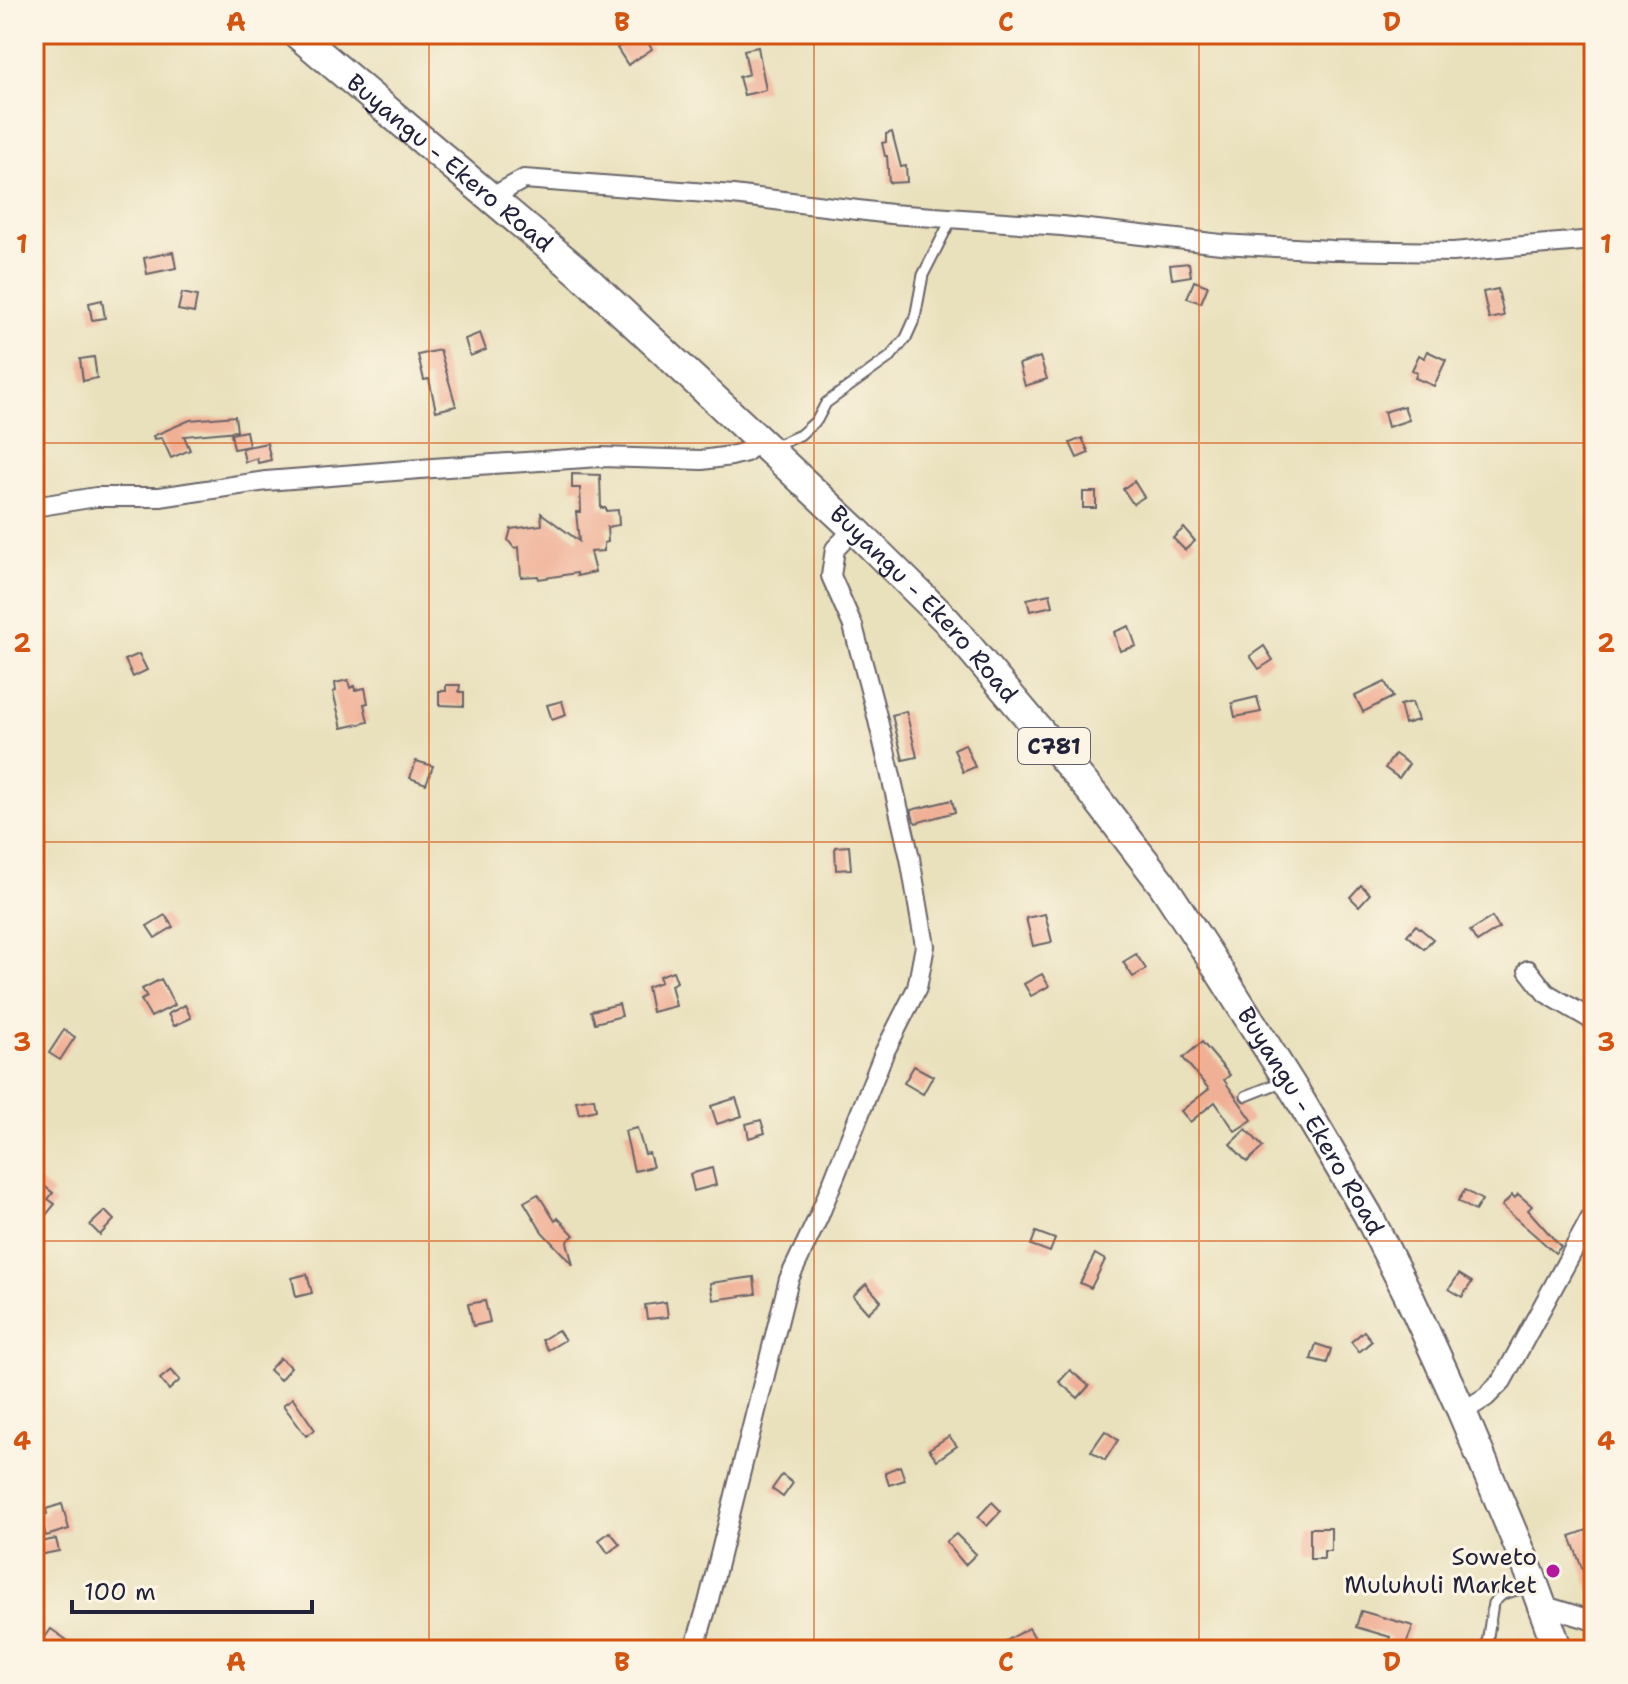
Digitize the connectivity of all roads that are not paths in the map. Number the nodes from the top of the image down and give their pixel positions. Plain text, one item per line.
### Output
1 (297, 34) edge
2 (492, 197) junction
3 (952, 218) junction
4 (1594, 240) edge
5 (765, 444) junction
6 (34, 507) edge
7 (854, 529) junction
8 (1528, 970) dead end
9 (1594, 1021) edge
10 (1288, 1079) junction
11 (1246, 1096) dead end
12 (1594, 1212) edge
13 (1462, 1412) junction
14 (1538, 1595) junction
15 (1594, 1621) edge
16 (694, 1650) edge
17 (1486, 1650) edge
18 (1558, 1650) edge

1 - 2 main road, Buyangu - Ekero Road / C781
2 - 3 street
2 - 5 main road, Buyangu - Ekero Road / C781
3 - 4 street
3 - 5 lane
5 - 6 street
5 - 7 main road, Buyangu - Ekero Road / C781
7 - 10 main road, Buyangu - Ekero Road / C781
7 - 16 street
8 - 9 street
10 - 11 lane
10 - 13 main road, Buyangu - Ekero Road / C781
12 - 13 street
13 - 14 main road, Buyangu - Ekero Road / C781
14 - 15 street
14 - 17 lane
14 - 18 main road, Buyangu - Ekero Road / C781

